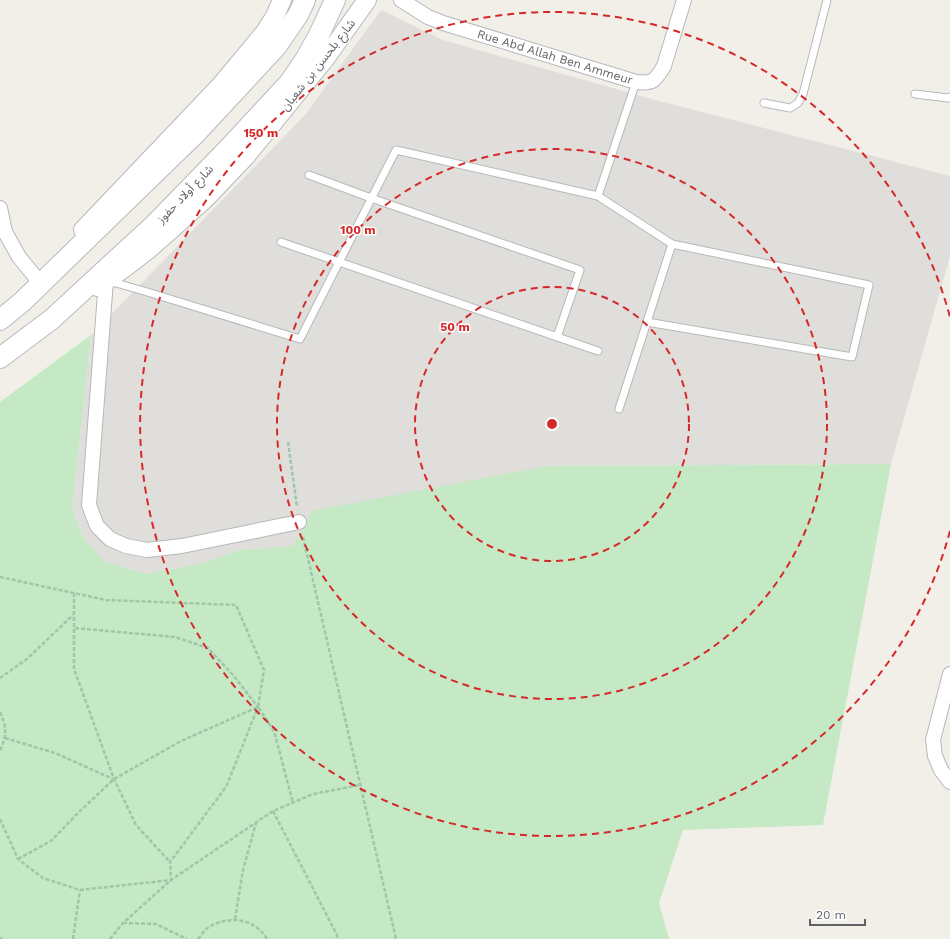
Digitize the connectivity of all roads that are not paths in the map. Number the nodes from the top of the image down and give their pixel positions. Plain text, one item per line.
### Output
1 (282, 0) edge
2 (305, 0) edge
3 (335, 0) edge
4 (367, 0) edge
5 (401, 0) edge
6 (684, 0) edge
7 (827, 0) edge
8 (636, 82) junction
9 (915, 94) dead end
10 (950, 97) edge
11 (764, 103) dead end
12 (309, 175) dead end
13 (598, 196) junction
14 (371, 198) junction
15 (0, 208) edge
16 (281, 242) dead end
17 (672, 244) junction
18 (339, 262) junction
19 (37, 279) junction
20 (106, 280) junction
21 (22, 302) junction
22 (52, 319) junction
23 (0, 320) edge
24 (647, 322) junction
25 (557, 337) junction
26 (598, 351) dead end
27 (0, 358) edge
28 (619, 409) dead end
29 (300, 522) road end
30 (950, 674) edge
31 (950, 782) edge

1 - 19 street
2 - 21 main road
3 - 22 main road, شارع أولاد حفوز
4 - 20 street, شارع بلحسن بن شعبان
5 - 8 street, Rue Abd Allah Ben Ammeur
6 - 8 street, Rue Abd Allah Ben Ammeur
7 - 11 lane
8 - 13 lane
9 - 10 lane
12 - 14 lane
13 - 14 lane
13 - 17 lane
14 - 18 lane
14 - 25 lane
15 - 19 street
16 - 18 lane
17 - 24 lane
17 - 24 lane
18 - 20 lane
18 - 25 lane
19 - 21 street
20 - 22 street, شارع بلحسن بن شعبان
20 - 29 street
21 - 23 main road
22 - 27 main road, شارع أولاد حفوز
24 - 28 lane
25 - 26 lane
30 - 31 street

